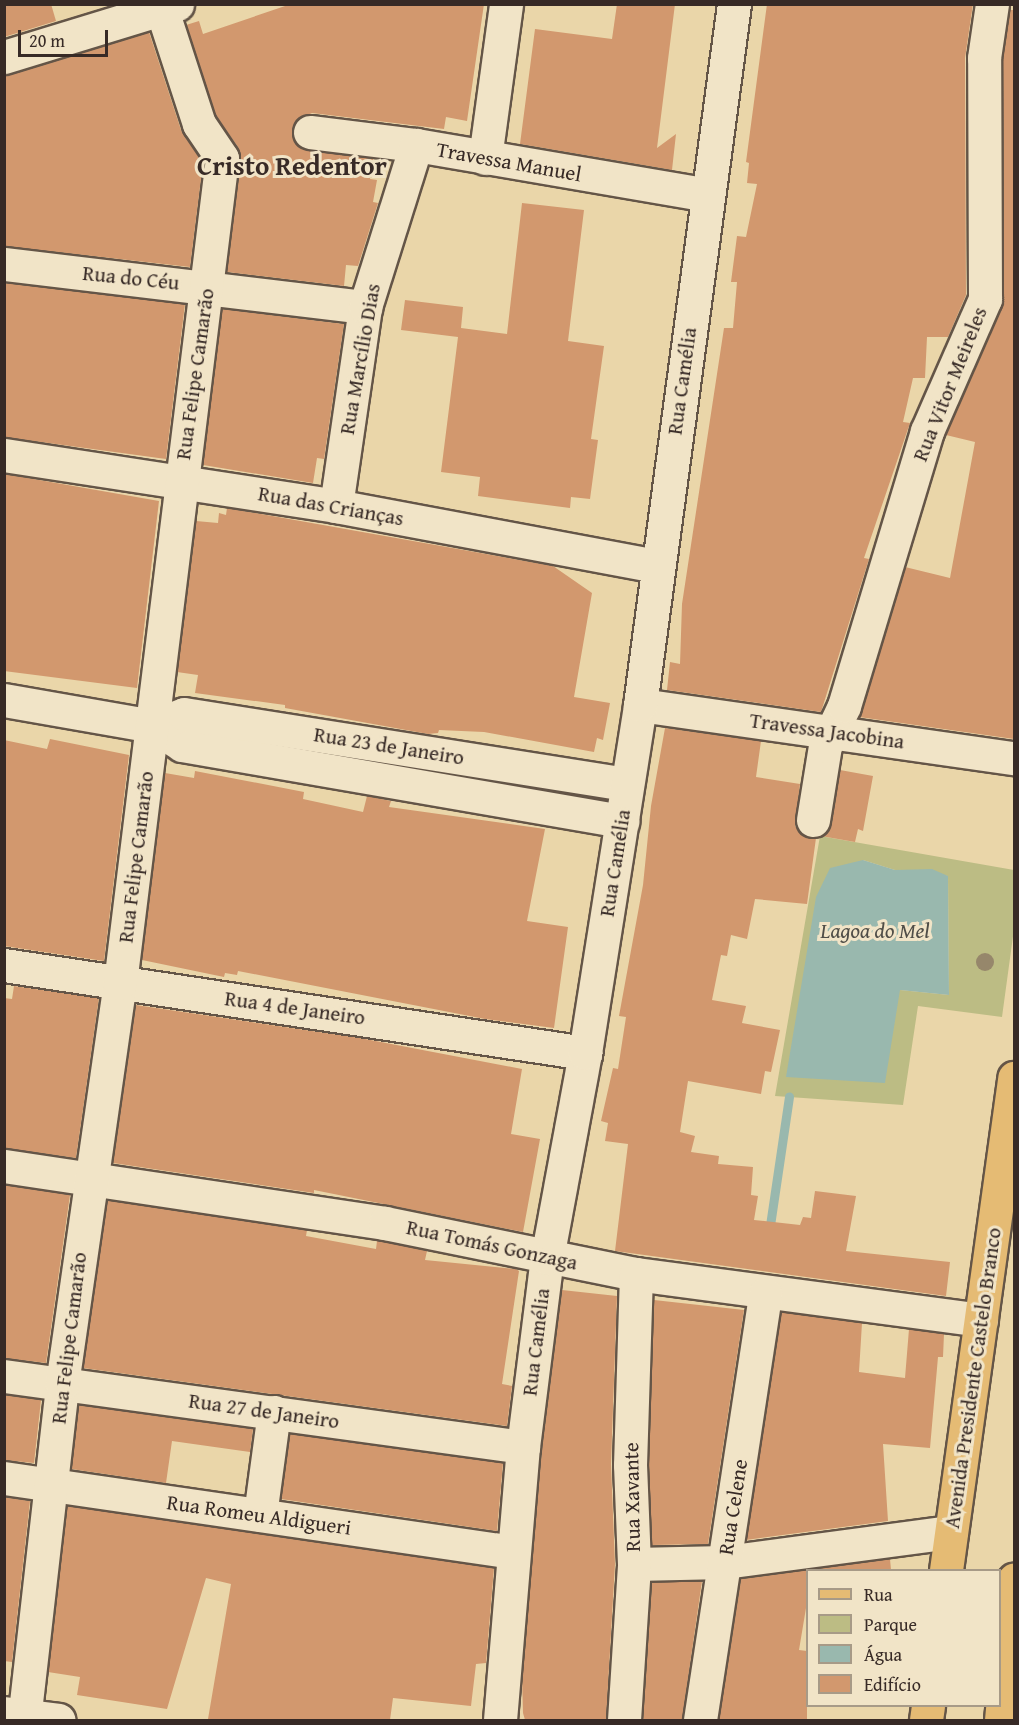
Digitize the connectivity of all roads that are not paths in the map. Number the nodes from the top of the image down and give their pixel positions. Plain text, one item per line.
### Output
1 (506, 4) edge
2 (734, 4) edge
3 (992, 4) edge
4 (166, 6) edge
5 (4, 57) edge
6 (310, 132) dead end
7 (416, 145) junction
8 (485, 158) junction
9 (708, 195) junction
10 (4, 264) edge
11 (208, 287) junction
12 (365, 307) junction
13 (4, 455) edge
14 (180, 482) junction
15 (336, 506) junction
16 (657, 566) junction
17 (4, 700) edge
18 (640, 705) junction
19 (153, 726) junction
20 (832, 732) junction
21 (1014, 758) edge
22 (627, 784) junction
23 (813, 820) dead end
24 (622, 821) junction
25 (4, 965) edge
26 (120, 983) junction
27 (585, 1053) junction
28 (1014, 1078) edge
29 (4, 1166) edge
30 (90, 1180) junction
31 (547, 1258) junction
32 (636, 1274) junction
33 (765, 1294) junction
34 (981, 1320) junction
35 (4, 1376) edge
36 (62, 1384) junction
37 (274, 1412) junction
38 (523, 1447) junction
39 (4, 1478) edge
40 (51, 1484) junction
41 (260, 1515) junction
42 (951, 1532) junction
43 (513, 1552) junction
44 (725, 1562) junction
45 (634, 1564) junction
46 (946, 1569) edge
47 (1014, 1580) edge
48 (18, 1716) edge
49 (58, 1720) edge
50 (500, 1720) edge
51 (624, 1720) edge
52 (700, 1720) edge
53 (1001, 1720) edge

1 - 8 street
2 - 9 street, Rua Camélia
3 - 20 street, Rua Vitor Meireles
4 - 5 street
4 - 11 street, Rua Felipe Camarão
6 - 7 street, Travessa Manuel
7 - 8 street, Travessa Manuel
7 - 12 street, Rua Marcílio Dias
8 - 9 street, Travessa Manuel
9 - 16 street, Rua Camélia
10 - 11 street, Rua do Céu
11 - 12 street, Rua do Céu
11 - 14 street, Rua Felipe Camarão
12 - 15 street, Rua Marcílio Dias
13 - 14 street, Rua das Crianças
14 - 15 street, Rua das Crianças
14 - 19 street, Rua Felipe Camarão
15 - 16 street, Rua das Crianças
16 - 18 street, Rua Camélia
17 - 19 street, Rua 23 de Janeiro
18 - 20 street, Travessa Jacobina
18 - 22 street, Rua Camélia
19 - 22 street, Rua 23 de Janeiro
19 - 24 street, Rua 23 de Janeiro
19 - 26 street, Rua Felipe Camarão
20 - 21 street, Travessa Jacobina
20 - 23 street, Rua Vitor Meireles
22 - 24 street, Rua Camélia
24 - 27 street, Rua Camélia
25 - 26 street, Rua 4 de Janeiro
26 - 27 street, Rua 4 de Janeiro
26 - 30 street, Rua Felipe Camarão
27 - 31 street, Rua Camélia
28 - 34 main road, Avenida Presidente Castelo Branco
29 - 30 street, Rua Tomás Gonzaga
30 - 31 street, Rua Tomás Gonzaga
30 - 36 street, Rua Felipe Camarão
31 - 32 street, Rua Tomás Gonzaga
31 - 38 street, Rua Camélia
32 - 33 street, Rua Tomás Gonzaga
32 - 45 street, Rua Xavante
33 - 34 street, Rua Tomás Gonzaga
33 - 44 street, Rua Celene
34 - 42 main road, Avenida Presidente Castelo Branco
35 - 36 street, Rua 27 de Janeiro
36 - 37 street, Rua 27 de Janeiro
36 - 40 street, Rua Felipe Camarão
37 - 38 street, Rua 27 de Janeiro
37 - 41 street
38 - 43 street, Rua Camélia
39 - 40 street, Rua Romeu Aldigueri
40 - 41 street, Rua Romeu Aldigueri
40 - 48 street, Rua Felipe Camarão
41 - 43 street, Rua Romeu Aldigueri
42 - 44 street
42 - 46 main road, Avenida Presidente Castelo Branco
43 - 50 street, Rua Camélia
44 - 45 street
44 - 52 street, Rua Celene
45 - 51 street, Rua Xavante
47 - 53 main road
48 - 49 street

